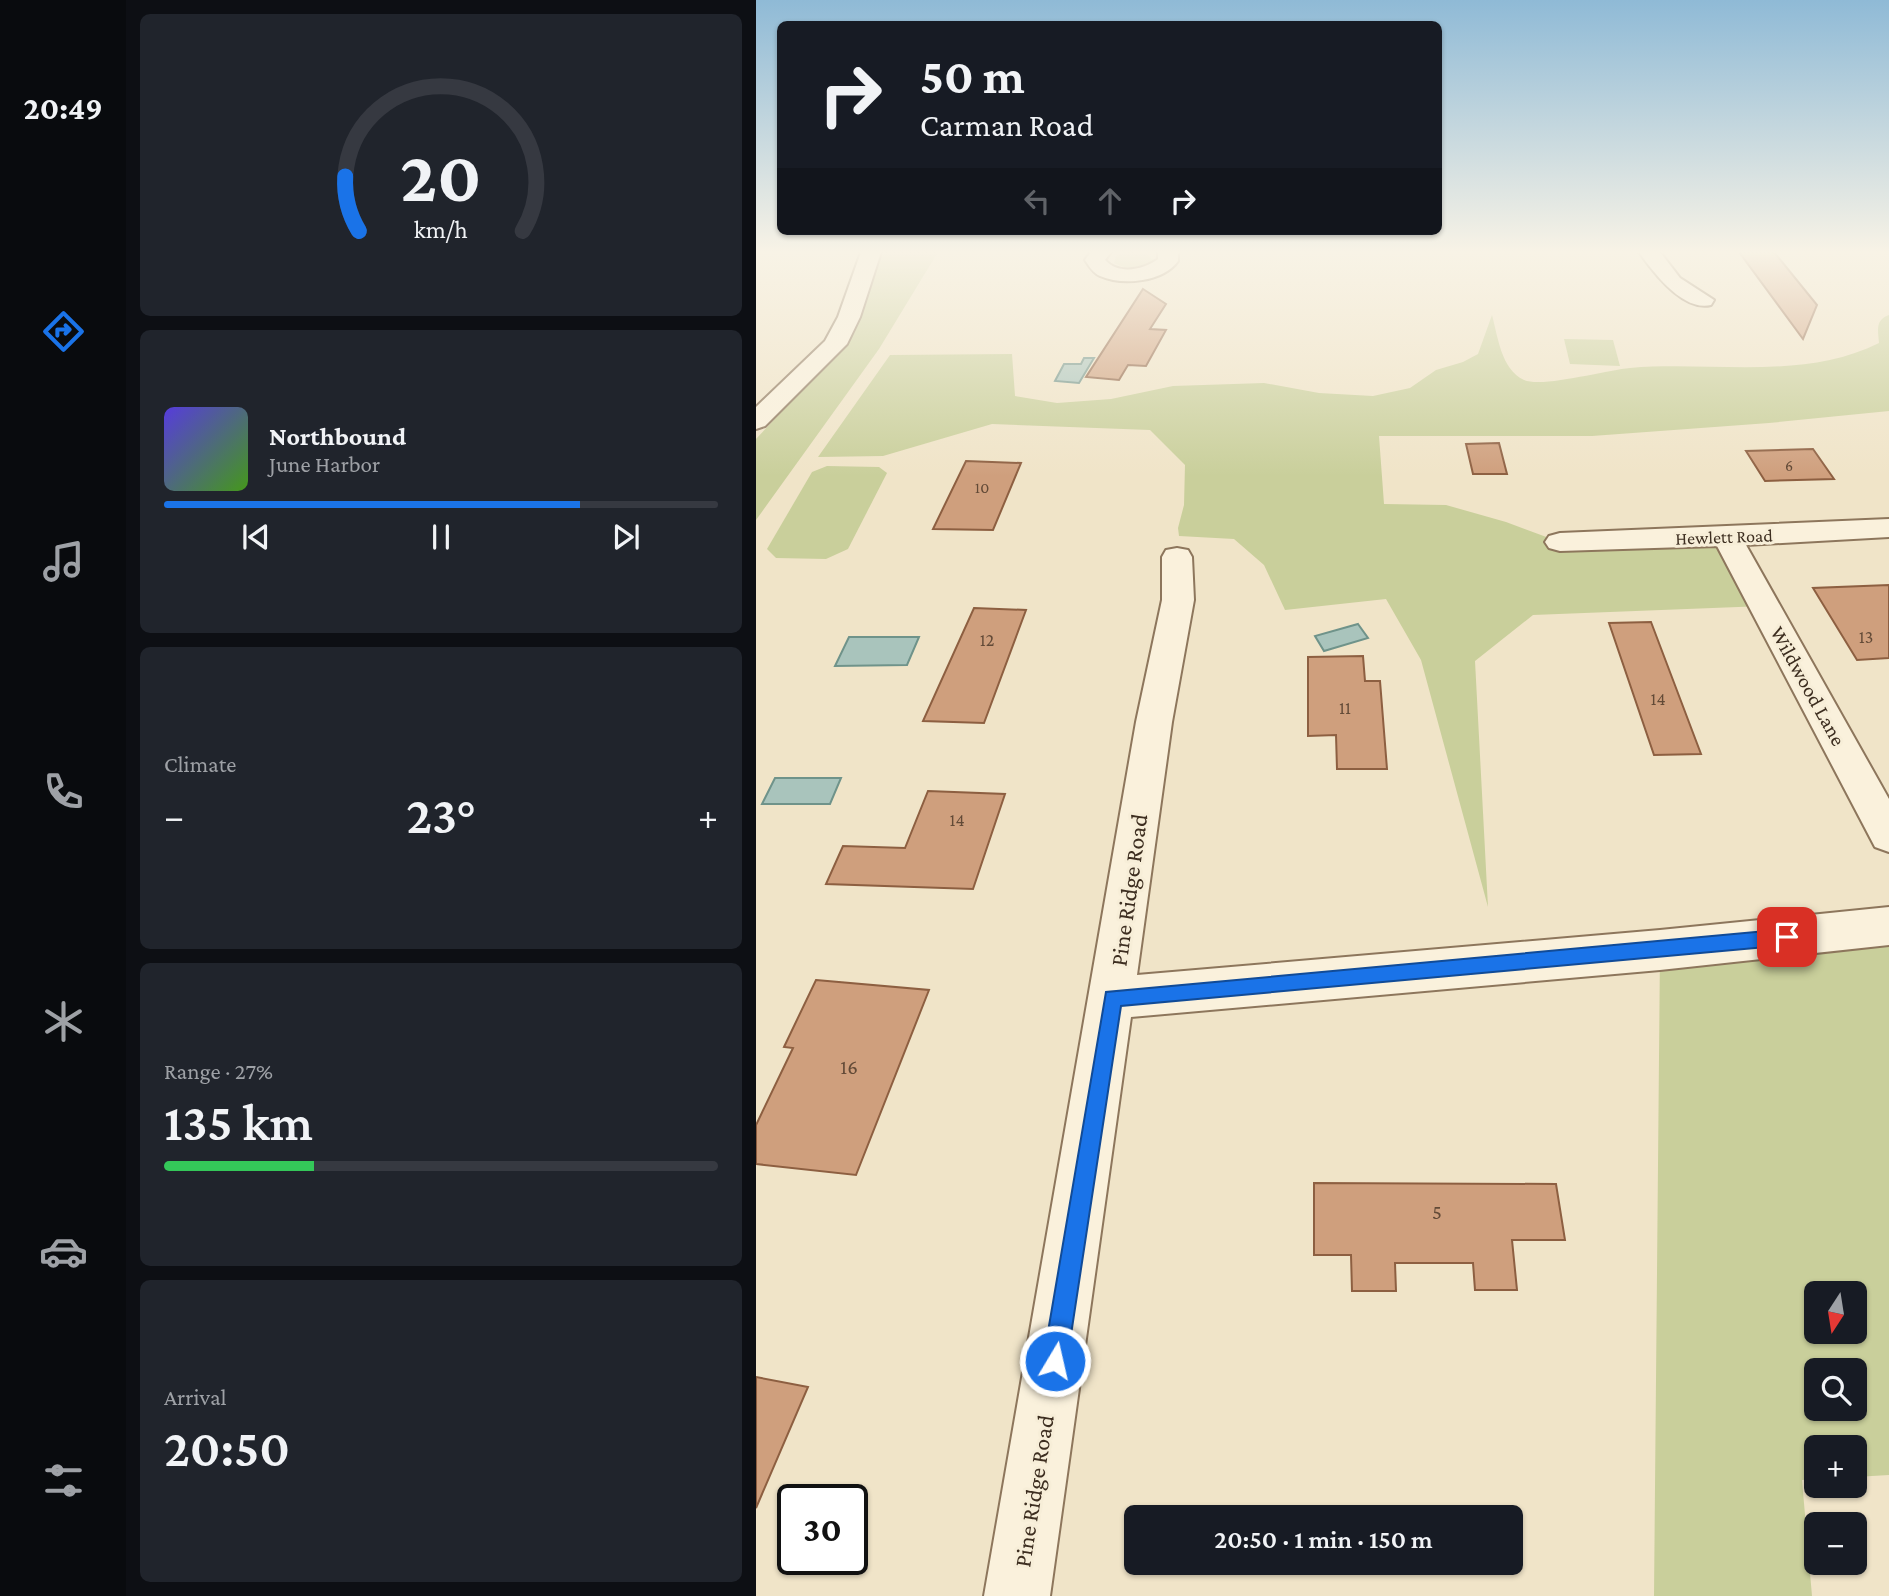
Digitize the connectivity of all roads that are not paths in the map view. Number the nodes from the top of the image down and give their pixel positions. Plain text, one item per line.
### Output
1 (844, 326) edge
2 (756, 421) edge
3 (1889, 528) edge
4 (1727, 537) junction
5 (1559, 542) dead end
6 (1177, 557) dead end
7 (1889, 836) edge
8 (1889, 926) edge
9 (1112, 998) junction
10 (1017, 1596) edge

1 - 2 street
3 - 4 street, Hewlett Road
4 - 5 street, Hewlett Road
4 - 7 street, Wildwood Lane
6 - 9 street, Pine Ridge Road
8 - 9 street
9 - 10 street, Pine Ridge Road

